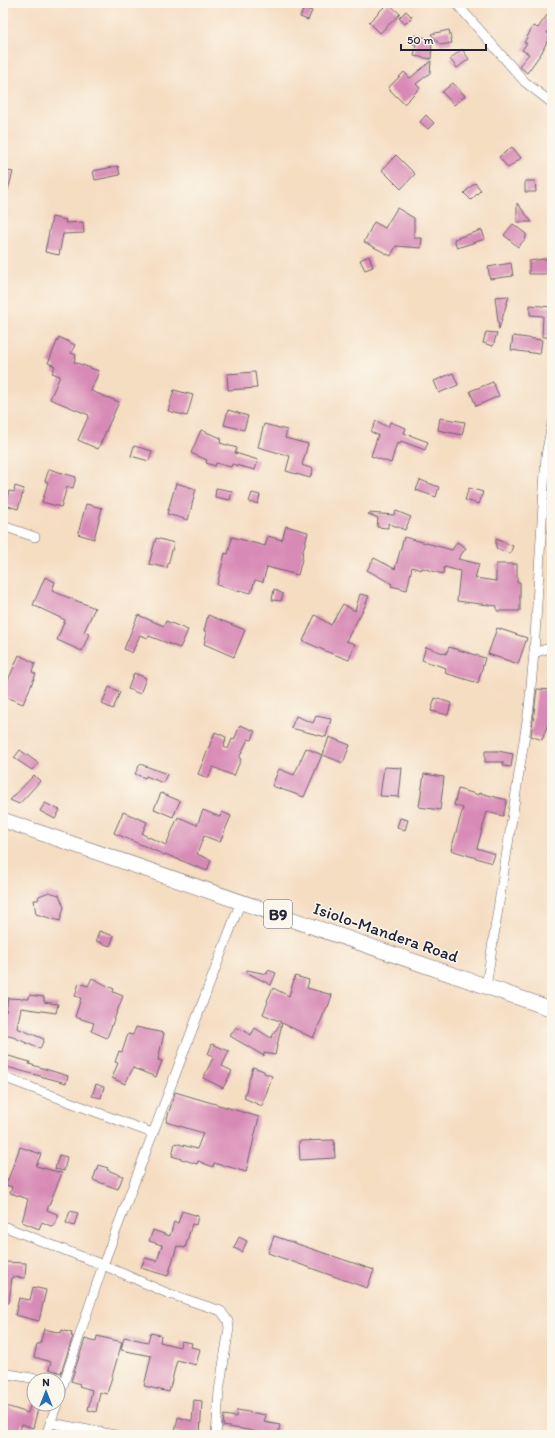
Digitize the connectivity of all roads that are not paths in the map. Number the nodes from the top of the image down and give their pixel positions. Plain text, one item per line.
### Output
1 (456, 3) edge
2 (552, 103) edge
3 (552, 424) edge
4 (3, 526) edge
5 (35, 537) dead end
6 (552, 647) edge
7 (534, 653) junction
8 (3, 820) edge
9 (241, 901) junction
10 (486, 987) junction
11 (552, 1010) edge
12 (3, 1077) edge
13 (152, 1133) junction
14 (3, 1226) edge
15 (103, 1265) junction
16 (64, 1372) edge
17 (3, 1373) edge
18 (26, 1377) edge
19 (54, 1412) edge
20 (51, 1423) junction
21 (46, 1435) edge
22 (115, 1435) edge
23 (216, 1435) edge

1 - 2 street
3 - 7 street
4 - 5 street
6 - 7 street
7 - 10 street
8 - 9 highway, Isiolo-Mandera Road / B9
9 - 10 highway, Isiolo-Mandera Road / B9
9 - 13 street
10 - 11 highway, Isiolo-Mandera Road / B9
12 - 13 street
13 - 15 street
14 - 15 street
15 - 16 street
15 - 23 street
17 - 18 street
19 - 20 street
20 - 21 street
20 - 22 street

